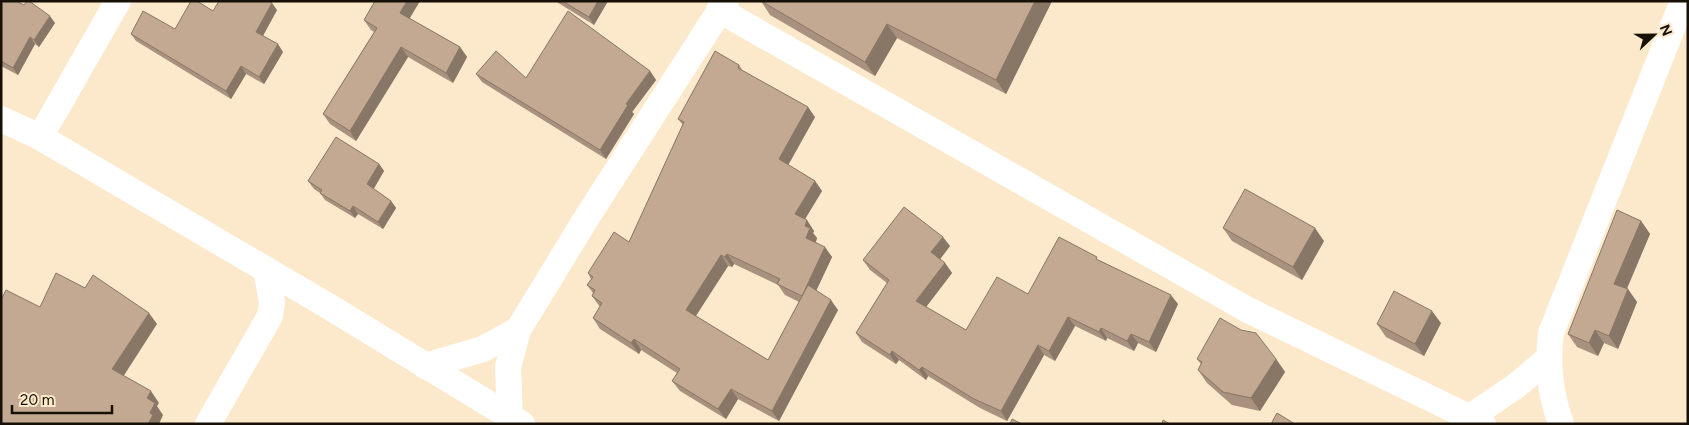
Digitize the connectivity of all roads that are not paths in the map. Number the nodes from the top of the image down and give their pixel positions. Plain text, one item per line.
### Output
1 (118, 1) edge
2 (1683, 1) edge
3 (722, 6) edge
4 (1, 120) edge
5 (40, 137) junction
6 (266, 270) junction
7 (518, 330) junction
8 (1548, 359) junction
9 (425, 366) junction
10 (516, 421) edge
11 (1477, 421) edge
12 (208, 424) edge
13 (1561, 424) edge

1 - 5 street
2 - 8 street
3 - 7 street
3 - 11 street
4 - 5 street
5 - 6 street
6 - 9 street
6 - 12 street
7 - 9 street
7 - 10 street
8 - 11 street
8 - 13 street
9 - 10 street

